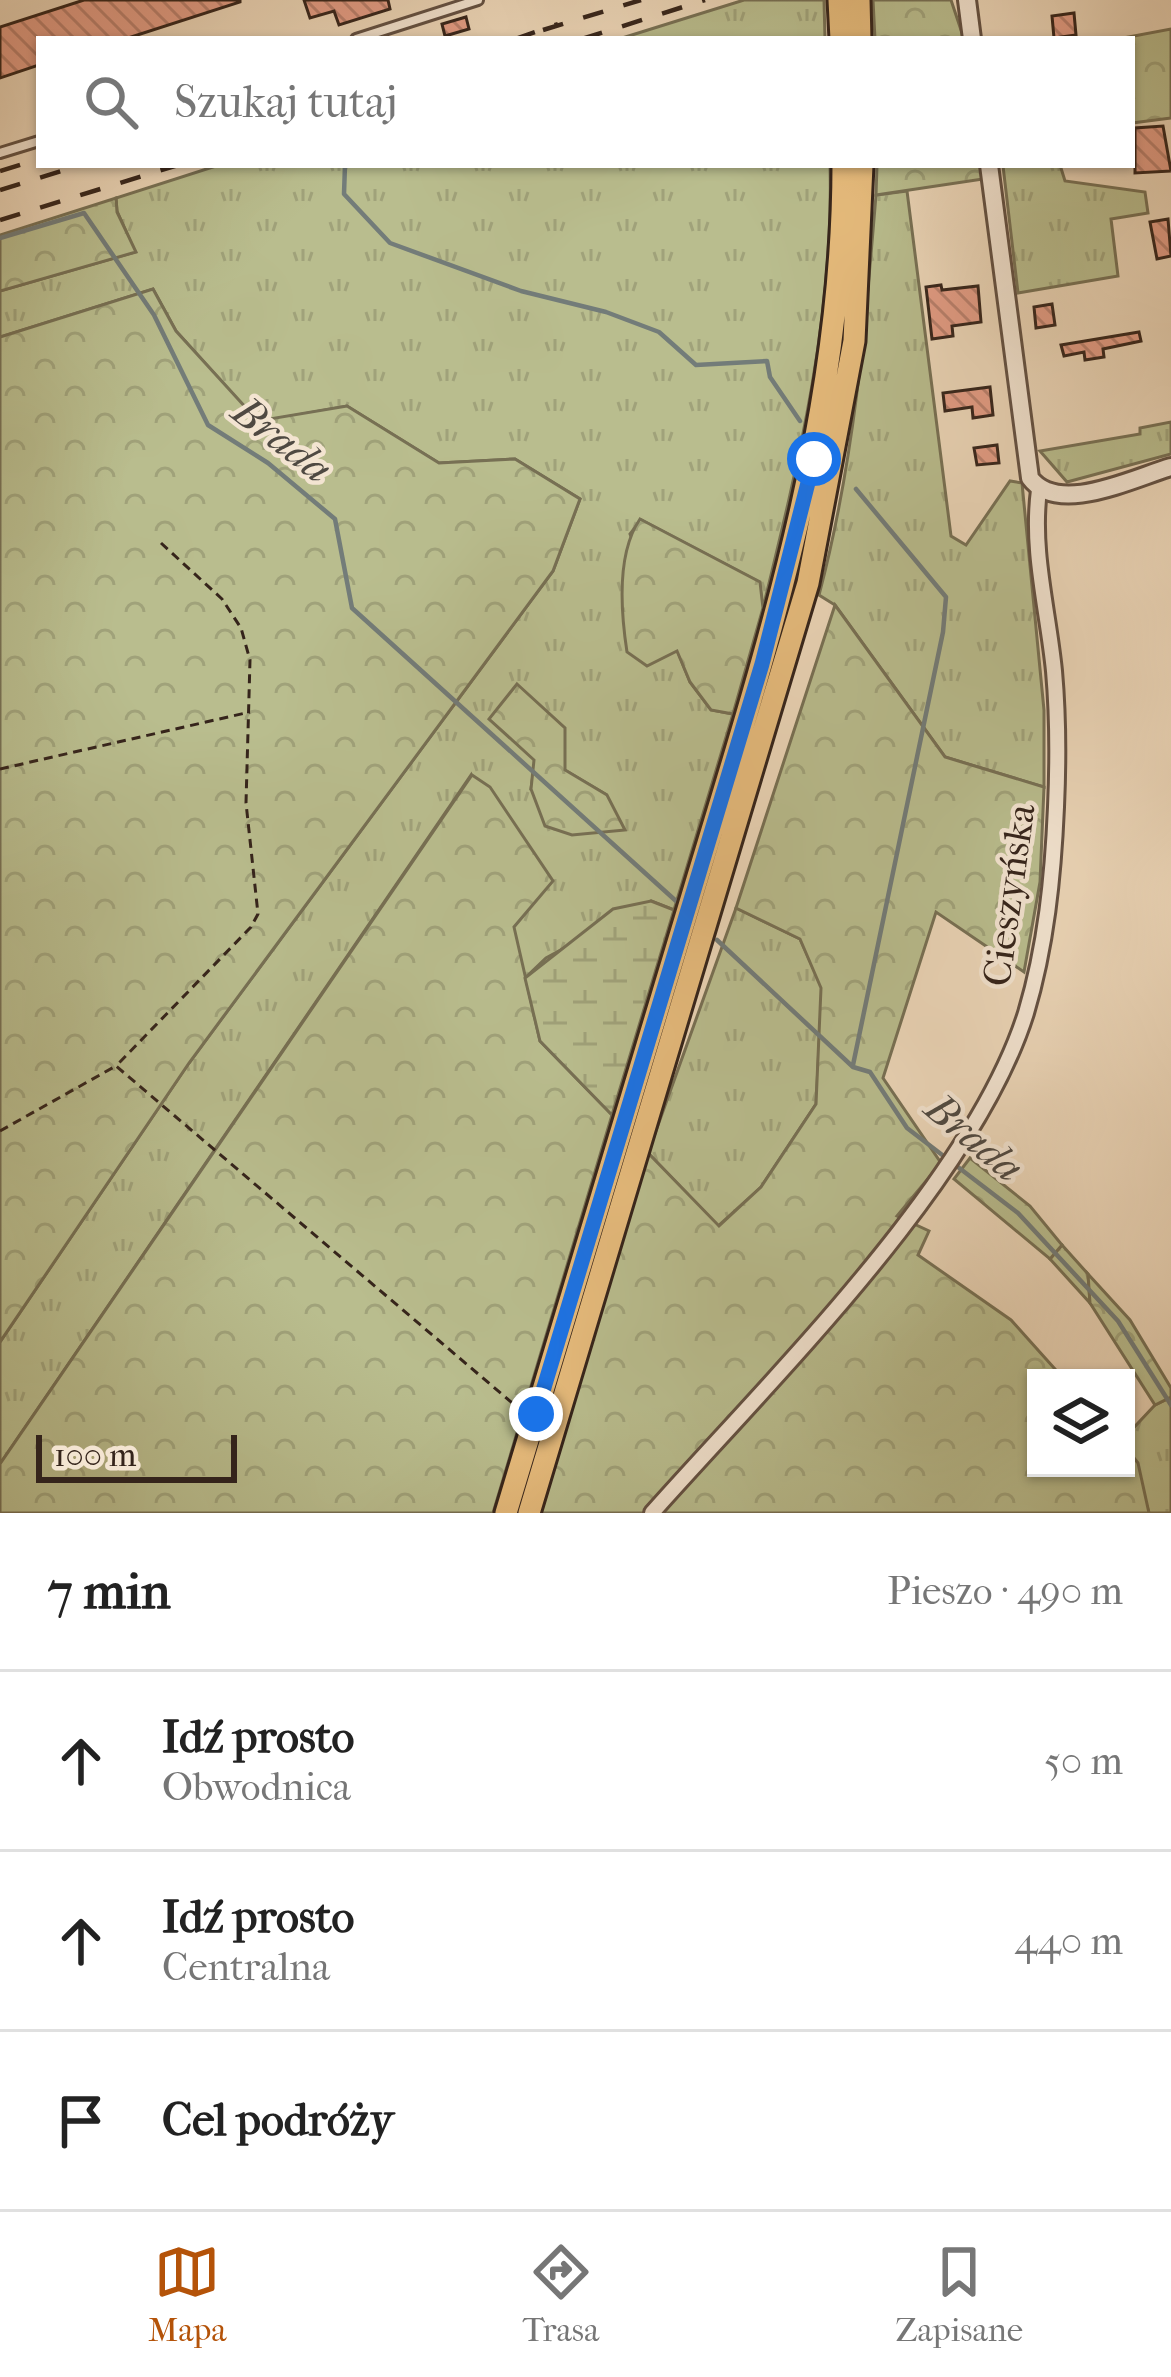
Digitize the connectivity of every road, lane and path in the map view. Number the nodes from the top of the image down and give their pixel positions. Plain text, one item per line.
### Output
1 (478, 0) edge
2 (839, 0) edge
3 (859, 0) edge
4 (967, 0) edge
5 (365, 36) edge
6 (841, 36) edge
7 (860, 36) edge
8 (972, 36) edge
9 (36, 142) edge
10 (0, 153) edge
11 (843, 168) edge
12 (862, 168) edge
13 (988, 168) edge
14 (1171, 467) edge
15 (1039, 490) junction
16 (161, 543) dead end
17 (250, 712) junction
18 (0, 769) edge
19 (116, 1066) junction
20 (0, 1131) edge
21 (536, 1414) junction
22 (506, 1513) edge
23 (529, 1513) edge
24 (652, 1513) edge

1 - 5 lane
2 - 6 main road
3 - 7 main road
4 - 8 street
9 - 10 lane
11 - 21 main road
12 - 23 main road
13 - 15 street, Cieszyńska
14 - 15 street
15 - 24 street, Cieszyńska
16 - 17 path
17 - 18 path
17 - 19 path
19 - 20 path
19 - 21 path
21 - 22 main road

